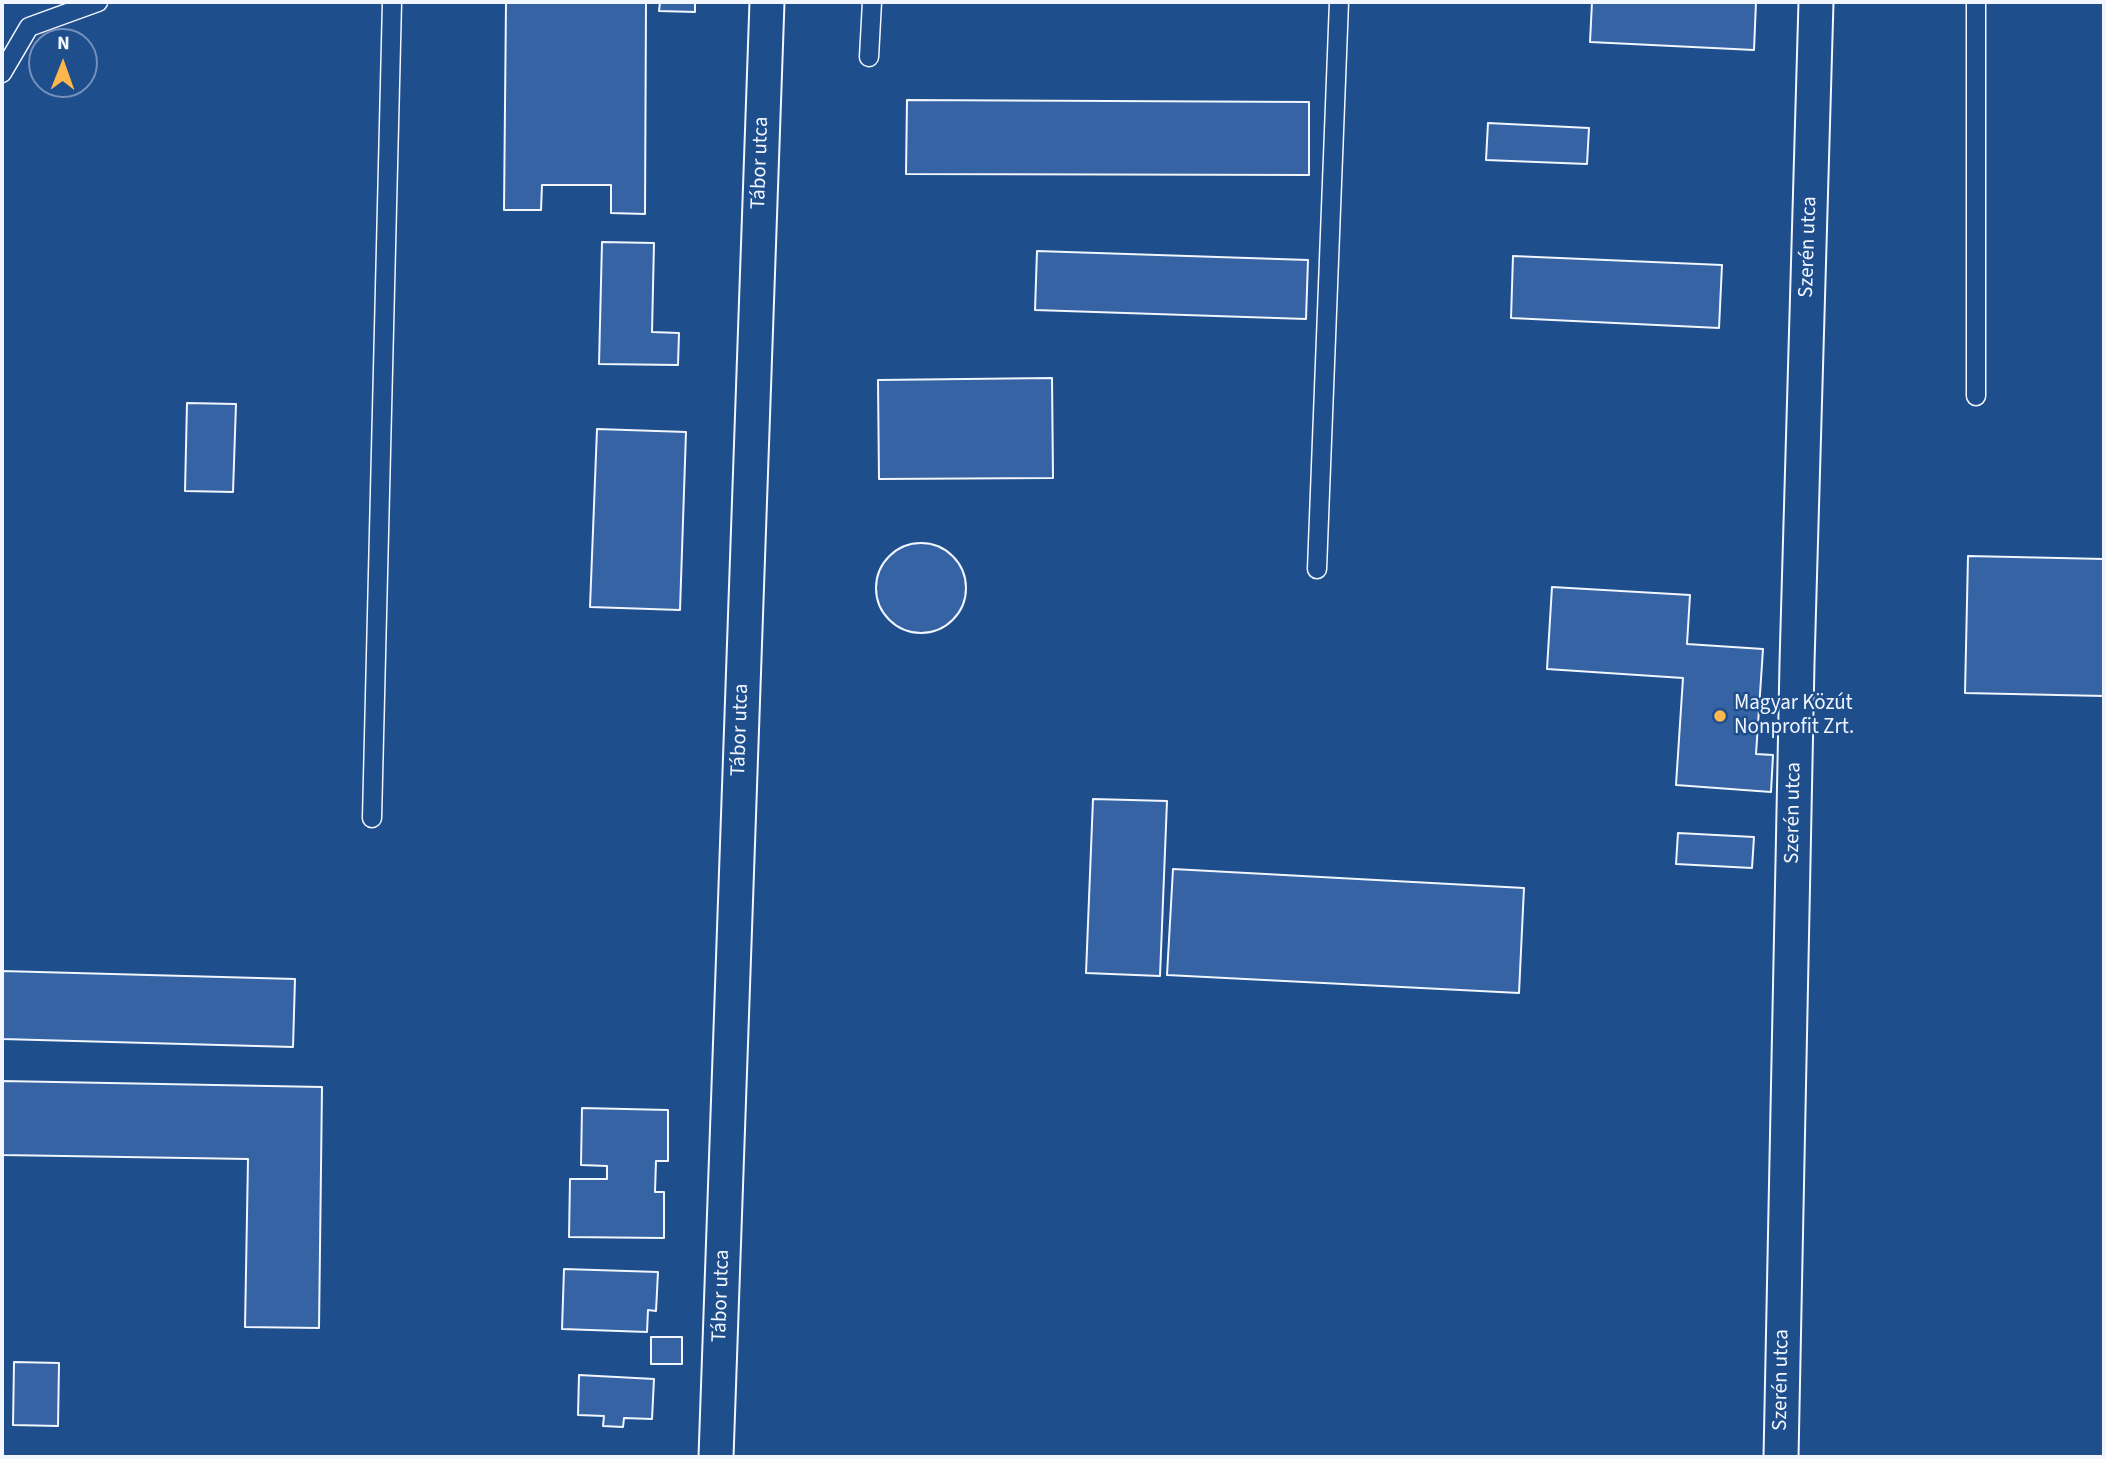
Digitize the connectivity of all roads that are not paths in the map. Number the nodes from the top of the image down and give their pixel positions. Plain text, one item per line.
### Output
1 (98, 2) edge
2 (392, 2) edge
3 (767, 2) edge
4 (872, 2) edge
5 (1339, 2) edge
6 (1816, 2) edge
7 (1976, 2) edge
8 (870, 57) dead end
9 (2, 73) edge
10 (1976, 396) dead end
11 (1317, 569) dead end
12 (372, 818) dead end
13 (716, 1457) edge
14 (1781, 1457) edge

1 - 9 lane
2 - 12 lane
3 - 13 street, Tábor utca
4 - 8 lane
5 - 11 lane
6 - 14 street, Szerén utca
7 - 10 lane

